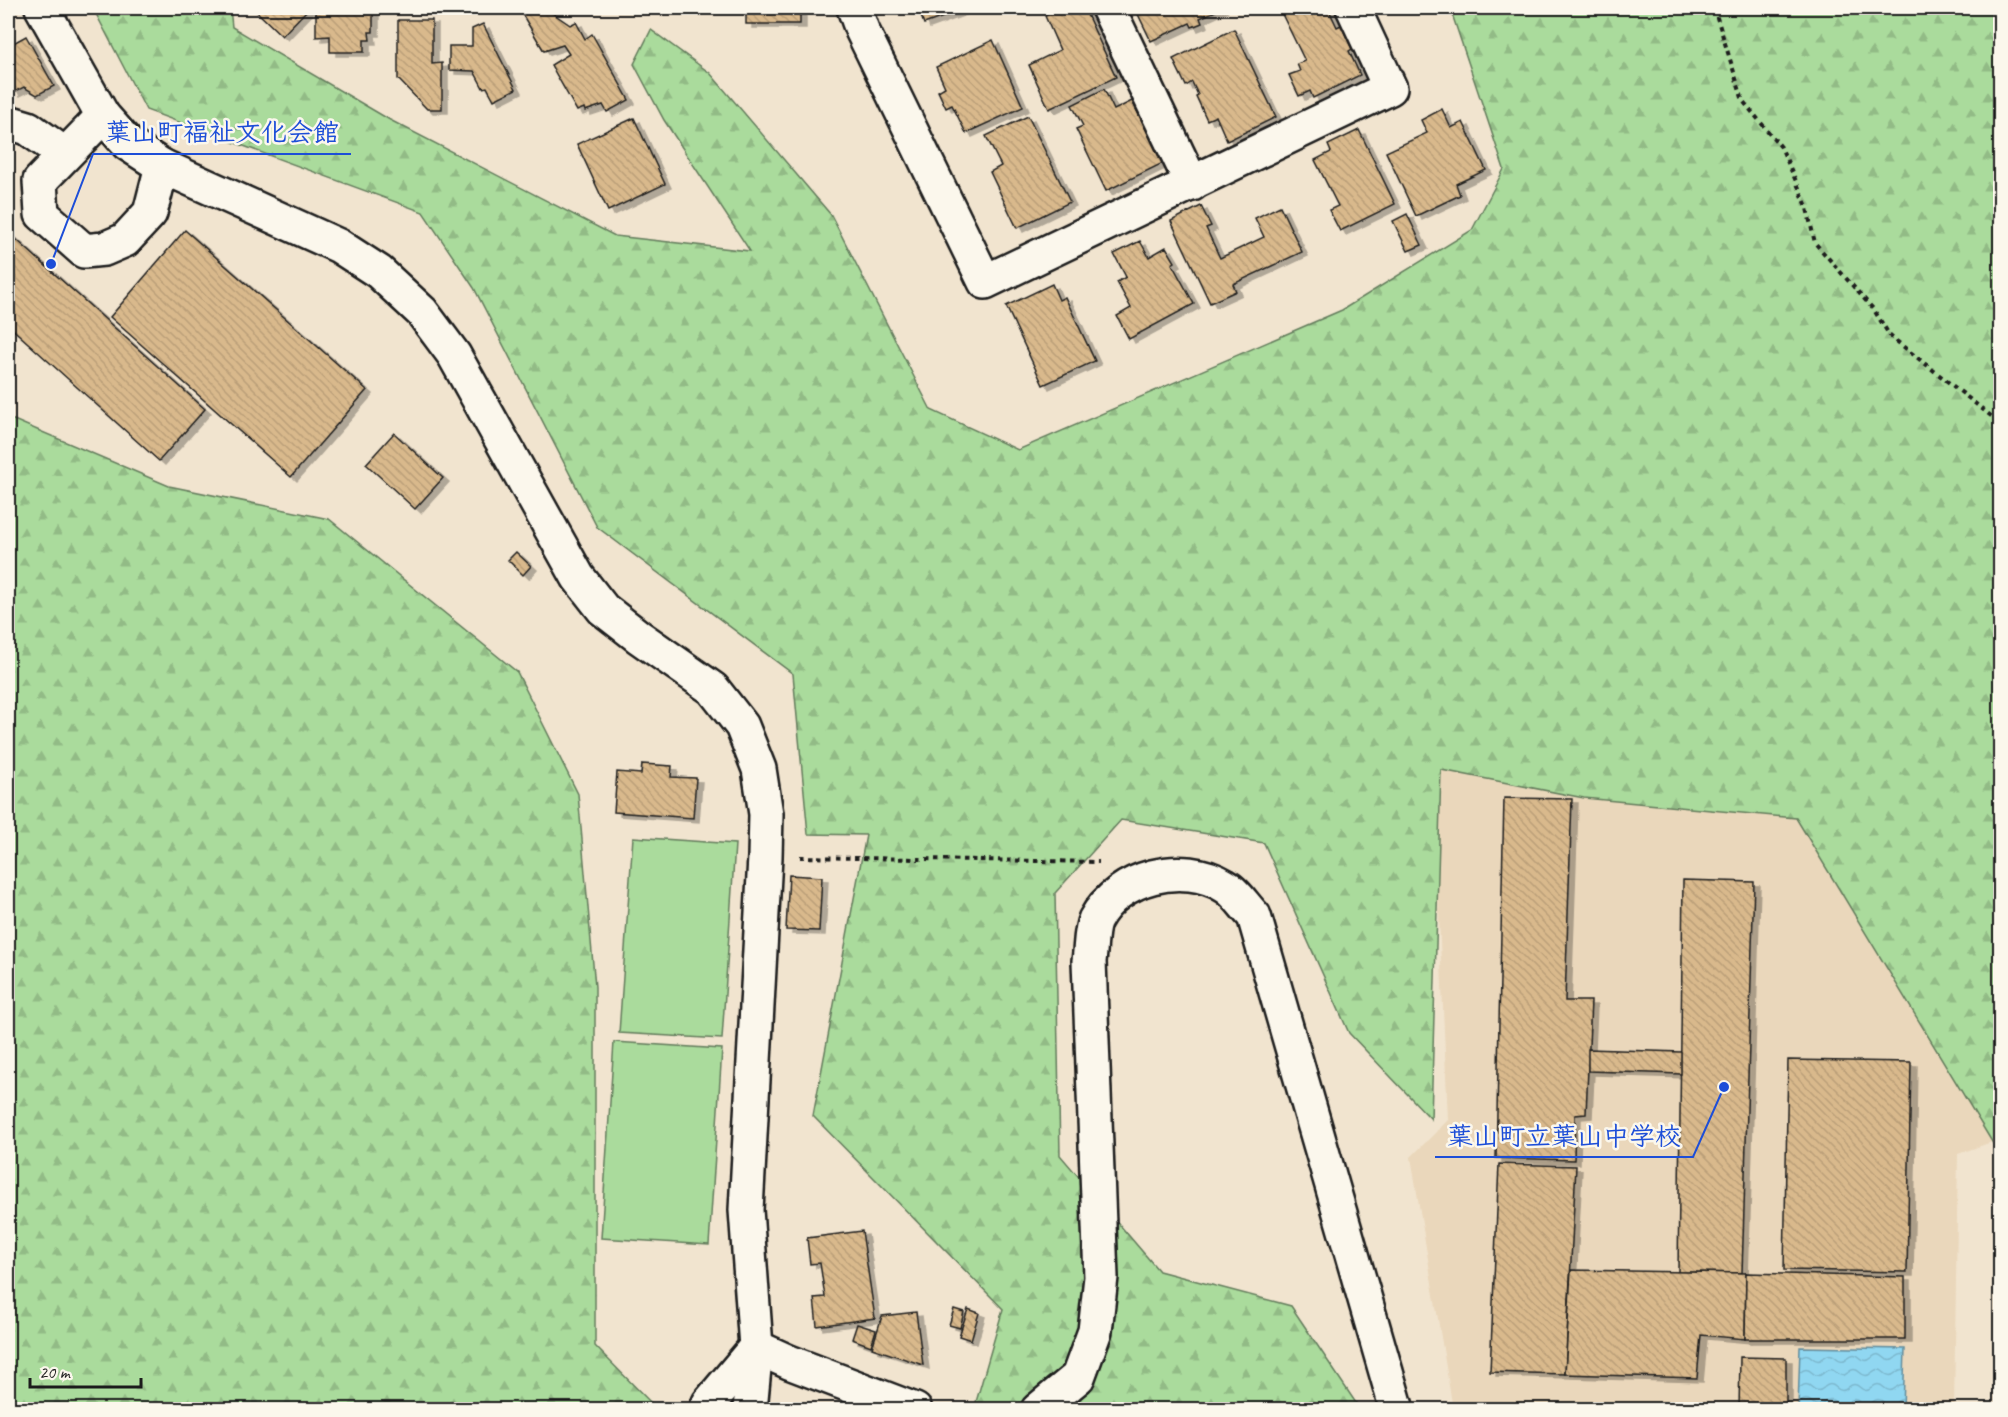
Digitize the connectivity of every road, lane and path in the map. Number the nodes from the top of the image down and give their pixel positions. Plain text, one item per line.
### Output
1 (42, 8) edge
2 (854, 8) edge
3 (1108, 8) edge
4 (1353, 8) edge
5 (1714, 8) edge
6 (103, 116) junction
7 (8, 122) edge
8 (64, 154) junction
9 (162, 166) junction
10 (1192, 184) junction
11 (2001, 423) edge
12 (765, 857) junction
13 (1118, 892) junction
14 (756, 1347) junction
15 (706, 1410) edge
16 (750, 1410) edge
17 (915, 1410) edge
18 (1038, 1410) edge
19 (1397, 1410) edge

1 - 6 street
2 - 10 street
3 - 10 street
4 - 10 street
5 - 11 path
6 - 8 street
6 - 9 street
7 - 8 street
8 - 9 street
9 - 12 street
12 - 13 path
12 - 14 street
13 - 18 street
13 - 19 street
14 - 15 street
14 - 16 street
14 - 17 street

